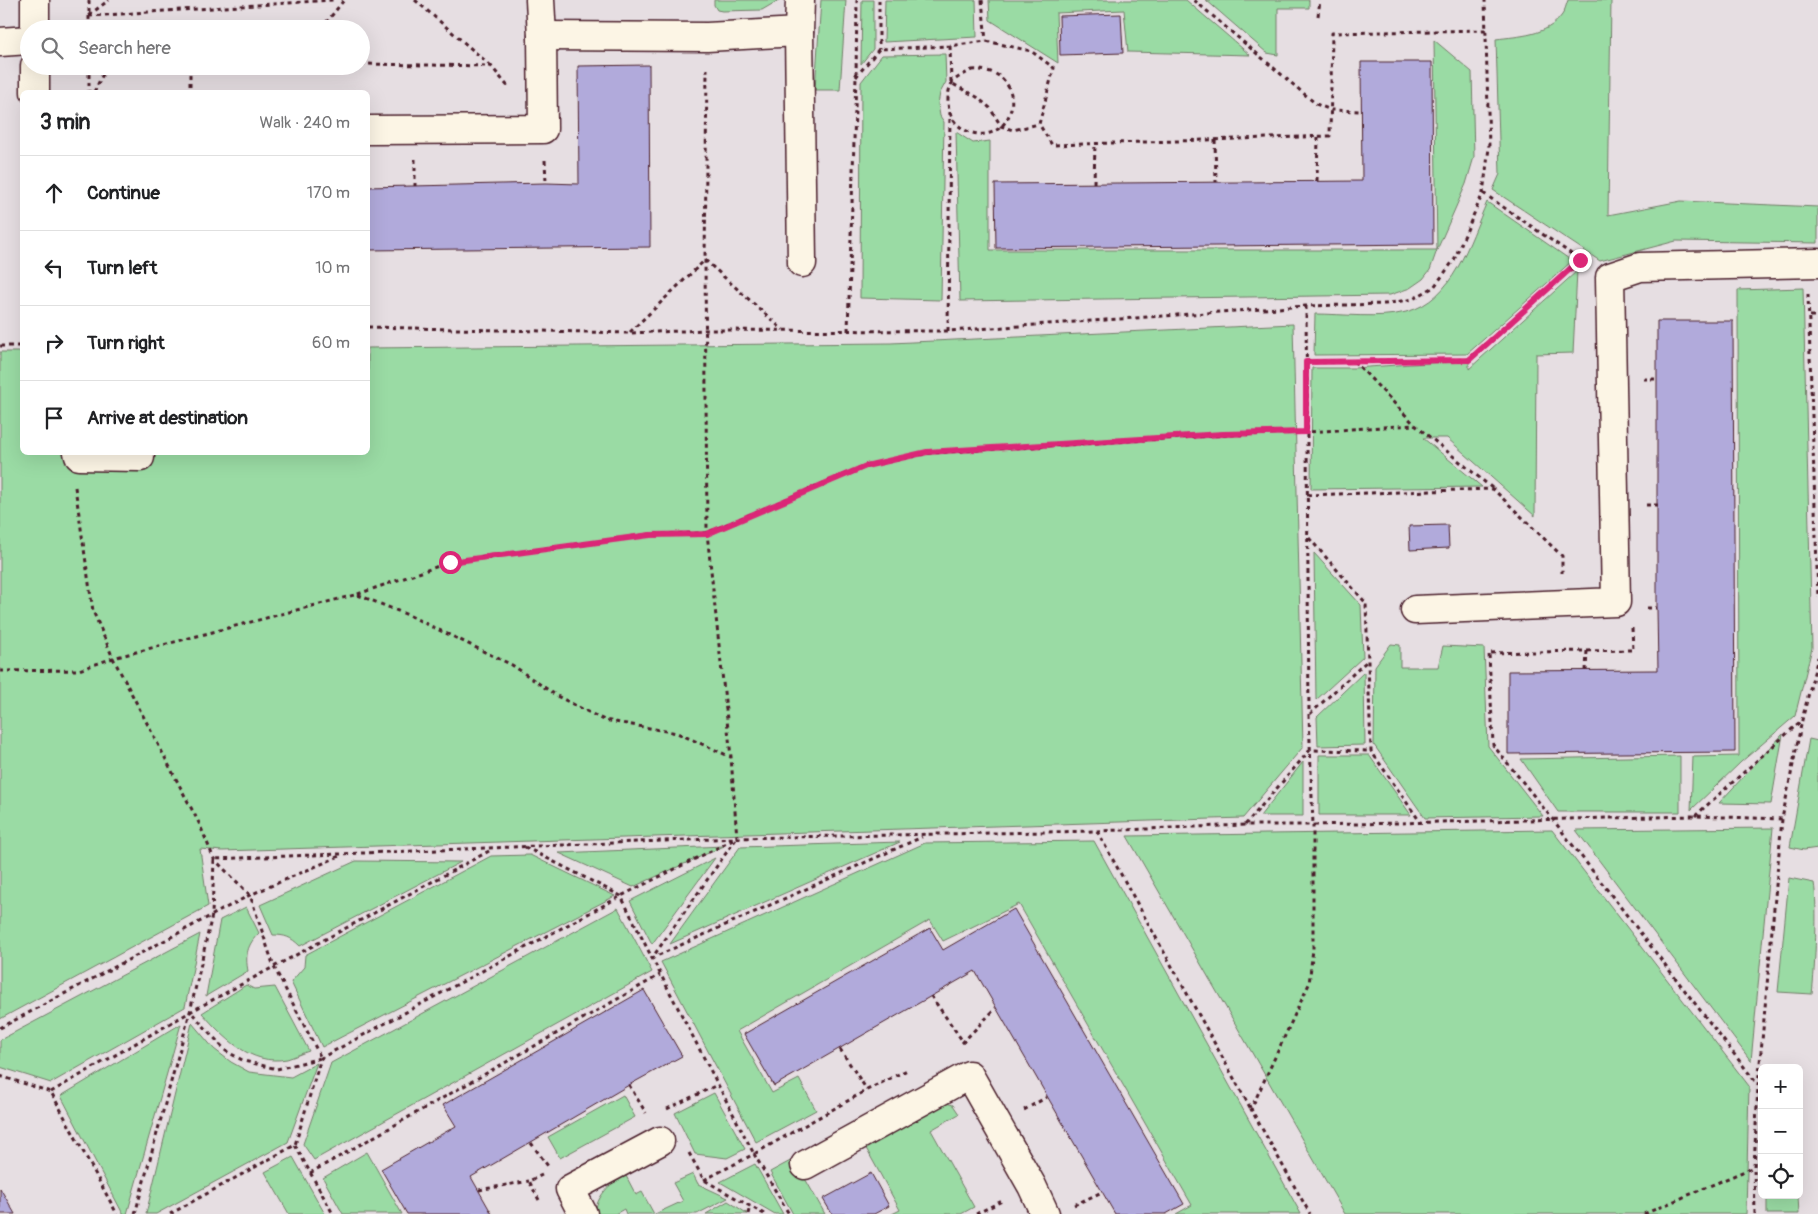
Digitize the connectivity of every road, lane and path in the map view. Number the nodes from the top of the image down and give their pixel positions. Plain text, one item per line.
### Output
1 (35, 0) edge
2 (89, 0) edge
3 (109, 0) edge
4 (333, 0) edge
5 (344, 0) edge
6 (414, 0) edge
7 (540, 0) edge
8 (800, 0) edge
9 (857, 0) edge
10 (879, 0) edge
11 (982, 0) edge
12 (1194, 0) edge
13 (1320, 0) edge
14 (1485, 0) edge
15 (89, 16) junction
16 (1318, 16) dead end
17 (35, 20) edge
18 (89, 20) edge
19 (328, 20) edge
20 (1486, 30) junction
21 (799, 32) junction
22 (542, 36) junction
23 (707, 37) junction
24 (20, 41) edge
25 (986, 41) junction
26 (0, 42) edge
27 (950, 46) junction
28 (879, 48) junction
29 (370, 64) edge
30 (490, 66) junction
31 (35, 75) edge
32 (89, 75) edge
33 (102, 75) edge
34 (190, 75) edge
35 (856, 77) junction
36 (951, 83) junction
37 (36, 90) edge
38 (89, 90) edge
39 (95, 90) edge
40 (190, 90) edge
41 (1331, 110) junction
42 (1361, 111) dead end
43 (950, 112) junction
44 (1039, 124) junction
45 (1001, 126) junction
46 (543, 129) junction
47 (370, 130) edge
48 (1318, 137) junction
49 (1215, 140) junction
50 (1095, 143) junction
51 (1317, 181) dead end
52 (1216, 182) dead end
53 (1094, 183) dead end
54 (1483, 193) junction
55 (705, 260) junction
56 (1580, 260) junction
57 (802, 263) dead end
58 (1818, 263) edge
59 (1610, 277) junction
60 (1808, 289) dead end
61 (1306, 306) junction
62 (1810, 316) junction
63 (1818, 316) edge
64 (370, 327) edge
65 (707, 330) junction
66 (784, 330) junction
67 (848, 331) junction
68 (948, 331) junction
69 (630, 333) junction
70 (0, 346) edge
71 (20, 346) edge
72 (1354, 360) junction
73 (1306, 362) junction
74 (1415, 425) junction
75 (1306, 432) junction
76 (78, 455) edge
77 (99, 455) edge
78 (140, 457) dead end
79 (1493, 489) junction
80 (1307, 495) junction
81 (707, 534) junction
82 (1308, 538) junction
83 (358, 594) junction
84 (1818, 598) edge
85 (1562, 605) junction
86 (1415, 610) dead end
87 (1818, 657) edge
88 (112, 658) junction
89 (1367, 660) junction
90 (0, 671) edge
91 (1586, 671) dead end
92 (1309, 715) junction
93 (1802, 720) junction
94 (1310, 750) junction
95 (1371, 751) junction
96 (731, 757) junction
97 (1695, 816) junction
98 (1782, 818) junction
99 (1554, 821) junction
100 (1421, 823) junction
101 (1245, 825) junction
102 (1313, 825) junction
103 (1097, 831) junction
104 (925, 835) junction
105 (736, 838) junction
106 (525, 847) junction
107 (494, 849) junction
108 (345, 854) junction
109 (214, 859) junction
110 (250, 895) junction
111 (622, 896) junction
112 (212, 915) junction
113 (652, 958) junction
114 (274, 967) junction
115 (660, 975) junction
116 (996, 1008) dead end
117 (190, 1012) junction
118 (0, 1028) edge
119 (955, 1047) dead end
120 (840, 1048) dead end
121 (321, 1058) junction
122 (1760, 1064) edge
123 (911, 1068) dead end
124 (0, 1076) edge
125 (629, 1085) dead end
126 (1758, 1085) joint
127 (867, 1090) junction
128 (51, 1092) junction
129 (1047, 1097) dead end
130 (1251, 1110) junction
131 (1019, 1113) dead end
132 (655, 1129) joint
133 (531, 1143) dead end
134 (294, 1145) junction
135 (754, 1154) junction
136 (805, 1165) dead end
137 (1754, 1167) junction
138 (551, 1170) dead end
139 (310, 1173) junction
140 (529, 1181) dead end
141 (478, 1190) dead end
142 (1102, 1192) dead end
143 (750, 1206) junction
144 (1056, 1212) edge
145 (116, 1214) edge
146 (135, 1214) edge
147 (170, 1214) edge
148 (333, 1214) edge
149 (582, 1214) edge
150 (748, 1214) edge
151 (764, 1214) edge
152 (789, 1214) edge
153 (1310, 1214) edge
154 (1644, 1214) edge
155 (1755, 1214) edge

1 - 17 lane
2 - 15 path
3 - 15 path
4 - 15 path
5 - 19 path
6 - 30 path
7 - 22 lane
8 - 21 lane
9 - 35 path
10 - 28 path
11 - 25 path
12 - 41 path
13 - 16 path
14 - 20 path
15 - 18 path
20 - 41 path
20 - 54 path
21 - 23 lane
21 - 57 lane
22 - 23 lane
22 - 46 lane
23 - 55 path
24 - 26 lane
25 - 27 path
25 - 44 path
27 - 28 path
27 - 36 path
28 - 35 path
29 - 30 path
30 - 46 path
31 - 37 lane
32 - 38 path
33 - 39 path
34 - 40 path
35 - 67 path
36 - 43 path
36 - 45 path
36 - 45 path
41 - 42 path
41 - 48 path
43 - 45 path
43 - 68 path
44 - 45 path
44 - 50 path
46 - 47 lane
48 - 49 path
48 - 51 path
49 - 50 path
49 - 52 path
50 - 53 path
54 - 56 path
54 - 61 path
55 - 65 path
55 - 66 path
55 - 69 path
56 - 59 path
56 - 72 path
58 - 59 lane
59 - 85 lane
60 - 62 path
61 - 68 path
61 - 73 path
62 - 63 path
62 - 84 path
64 - 69 path
65 - 66 path
65 - 69 path
65 - 81 path
66 - 67 path
67 - 68 path
70 - 71 path
72 - 73 path
72 - 74 path
73 - 75 path
74 - 75 path
74 - 79 path
75 - 80 path
75 - 81 path
76 - 88 path
77 - 78 lane
79 - 80 path
79 - 85 path
80 - 82 path
81 - 83 path
81 - 96 path
82 - 89 path
82 - 92 path
83 - 88 path
83 - 96 path
85 - 86 lane
87 - 93 path
88 - 90 path
88 - 109 path
89 - 92 path
89 - 95 path
91 - 99 path
92 - 94 path
93 - 97 path
93 - 98 path
94 - 95 path
94 - 101 path
94 - 102 path
95 - 100 path
96 - 105 path
97 - 98 path
97 - 99 path
98 - 122 path
99 - 100 path
99 - 126 path
100 - 102 path
101 - 102 path
101 - 103 path
102 - 130 path
103 - 104 path
103 - 130 path
104 - 105 path
104 - 113 path
105 - 106 path
105 - 111 path
105 - 113 path
106 - 107 path
106 - 111 path
107 - 108 path
107 - 114 path
108 - 109 path
108 - 110 path
109 - 110 path
109 - 112 path
110 - 112 path
110 - 114 path
111 - 113 path
111 - 121 path
112 - 117 path
112 - 118 path
113 - 115 path
114 - 117 path
114 - 121 path
115 - 135 path
115 - 139 path
116 - 119 path
117 - 121 path
117 - 128 path
117 - 146 path
120 - 127 path
121 - 134 path
123 - 127 path
124 - 128 path
125 - 132 path
126 - 137 path
127 - 135 path
128 - 145 path
129 - 131 path
130 - 153 path
132 - 149 lane
133 - 138 path
134 - 139 path
134 - 147 path
135 - 143 path
135 - 152 path
136 - 144 lane
137 - 154 path
137 - 155 path
139 - 148 path
140 - 141 path
142 - 144 path
143 - 150 path
143 - 151 path

